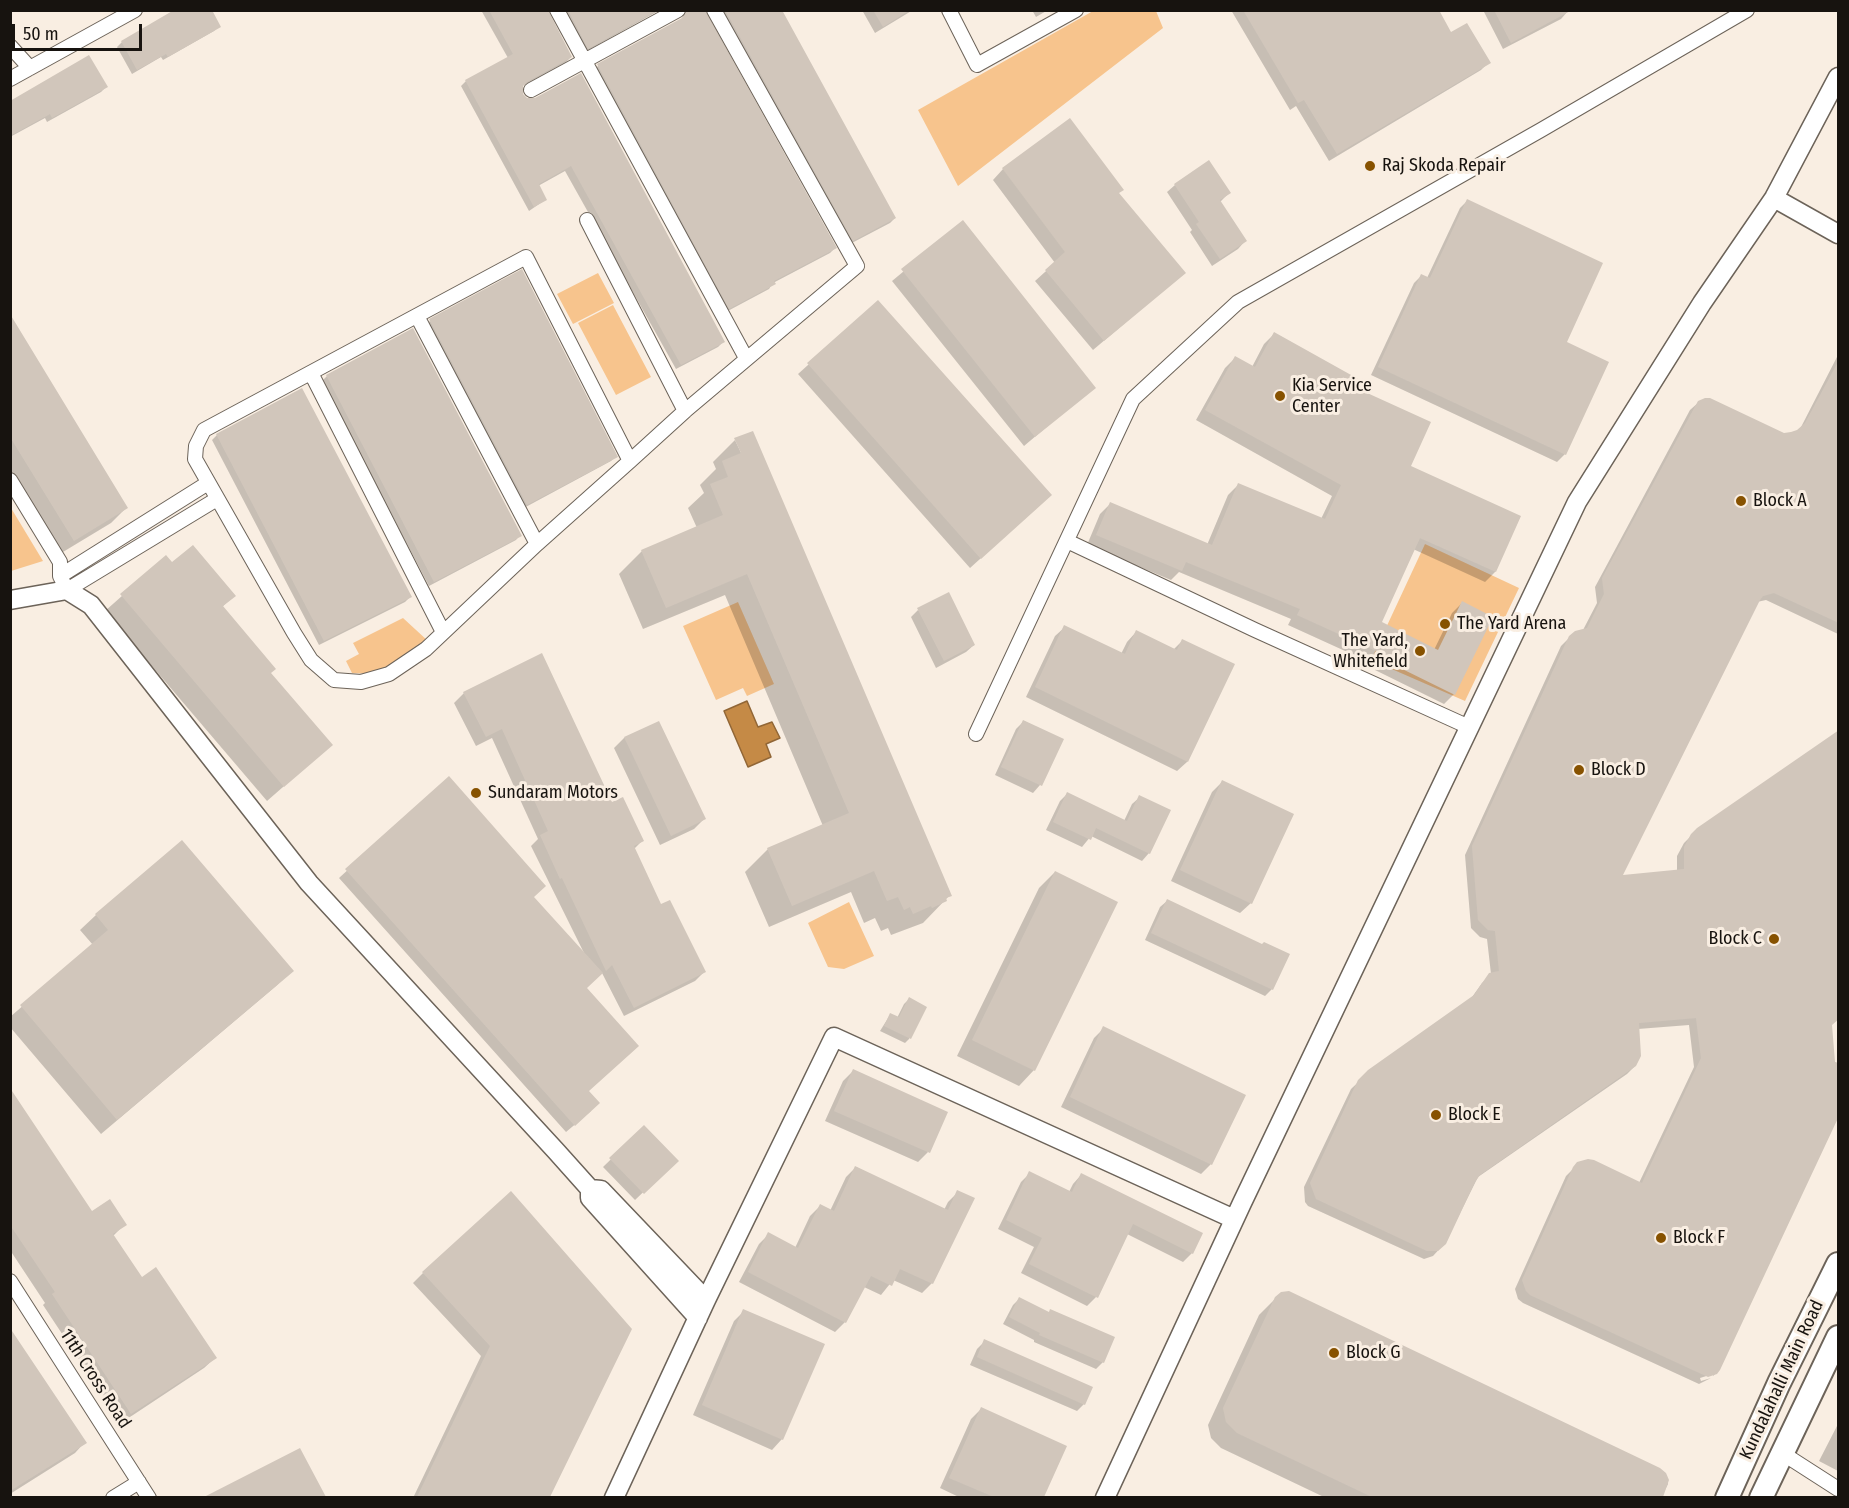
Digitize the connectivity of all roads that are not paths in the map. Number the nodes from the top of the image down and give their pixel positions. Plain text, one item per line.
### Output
1 (135, 10) edge
2 (557, 10) edge
3 (678, 10) edge
4 (714, 10) edge
5 (949, 10) edge
6 (1076, 10) edge
7 (1747, 10) edge
8 (10, 46) edge
9 (585, 61) junction
10 (30, 68) junction
11 (1839, 77) edge
12 (10, 79) edge
13 (531, 90) dead end
14 (1774, 198) junction
15 (587, 220) dead end
16 (1839, 234) edge
17 (417, 316) junction
18 (746, 358) junction
19 (311, 373) junction
20 (685, 411) junction
21 (630, 461) junction
22 (10, 480) edge
23 (208, 483) junction
24 (218, 499) junction
25 (153, 519) junction
26 (162, 533) junction
27 (1067, 541) junction
28 (537, 544) junction
29 (63, 583) junction
30 (10, 600) edge
31 (443, 632) junction
32 (1468, 727) junction
33 (976, 734) dead end
34 (590, 1189) junction
35 (1234, 1219) junction
36 (1839, 1264) edge
37 (10, 1281) edge
38 (706, 1300) junction
39 (698, 1318) junction
40 (1839, 1337) edge
41 (1782, 1453) junction
42 (139, 1482) junction
43 (1839, 1489) edge
44 (113, 1497) edge
45 (149, 1497) edge
46 (614, 1497) edge
47 (1105, 1497) edge
48 (1727, 1497) edge
49 (1761, 1497) edge

1 - 10 street
2 - 9 street
3 - 9 street
4 - 18 street
5 - 6 street
7 - 27 street
8 - 10 street
9 - 13 street
9 - 18 street
10 - 12 street
11 - 14 street
14 - 16 street
14 - 32 street
15 - 20 street
17 - 19 street
17 - 21 street
17 - 28 street
18 - 20 street
19 - 23 street
19 - 31 street
20 - 21 street
21 - 28 street
22 - 29 street
23 - 24 street
23 - 25 street
24 - 26 street
24 - 31 street
25 - 26 street
25 - 29 street
26 - 29 street
27 - 32 street
27 - 33 street
28 - 31 street
29 - 30 street
29 - 34 street
32 - 35 street
34 - 38 street
34 - 39 street
35 - 38 street
35 - 47 street
36 - 48 main road, Kundalahalli Main Road
37 - 42 street, 11th Cross Road
38 - 39 street
39 - 46 street
40 - 41 main road, Kundalahalli Main Road
41 - 43 street
41 - 49 main road, Kundalahalli Main Road
42 - 44 street
42 - 45 street, 11th Cross Road

